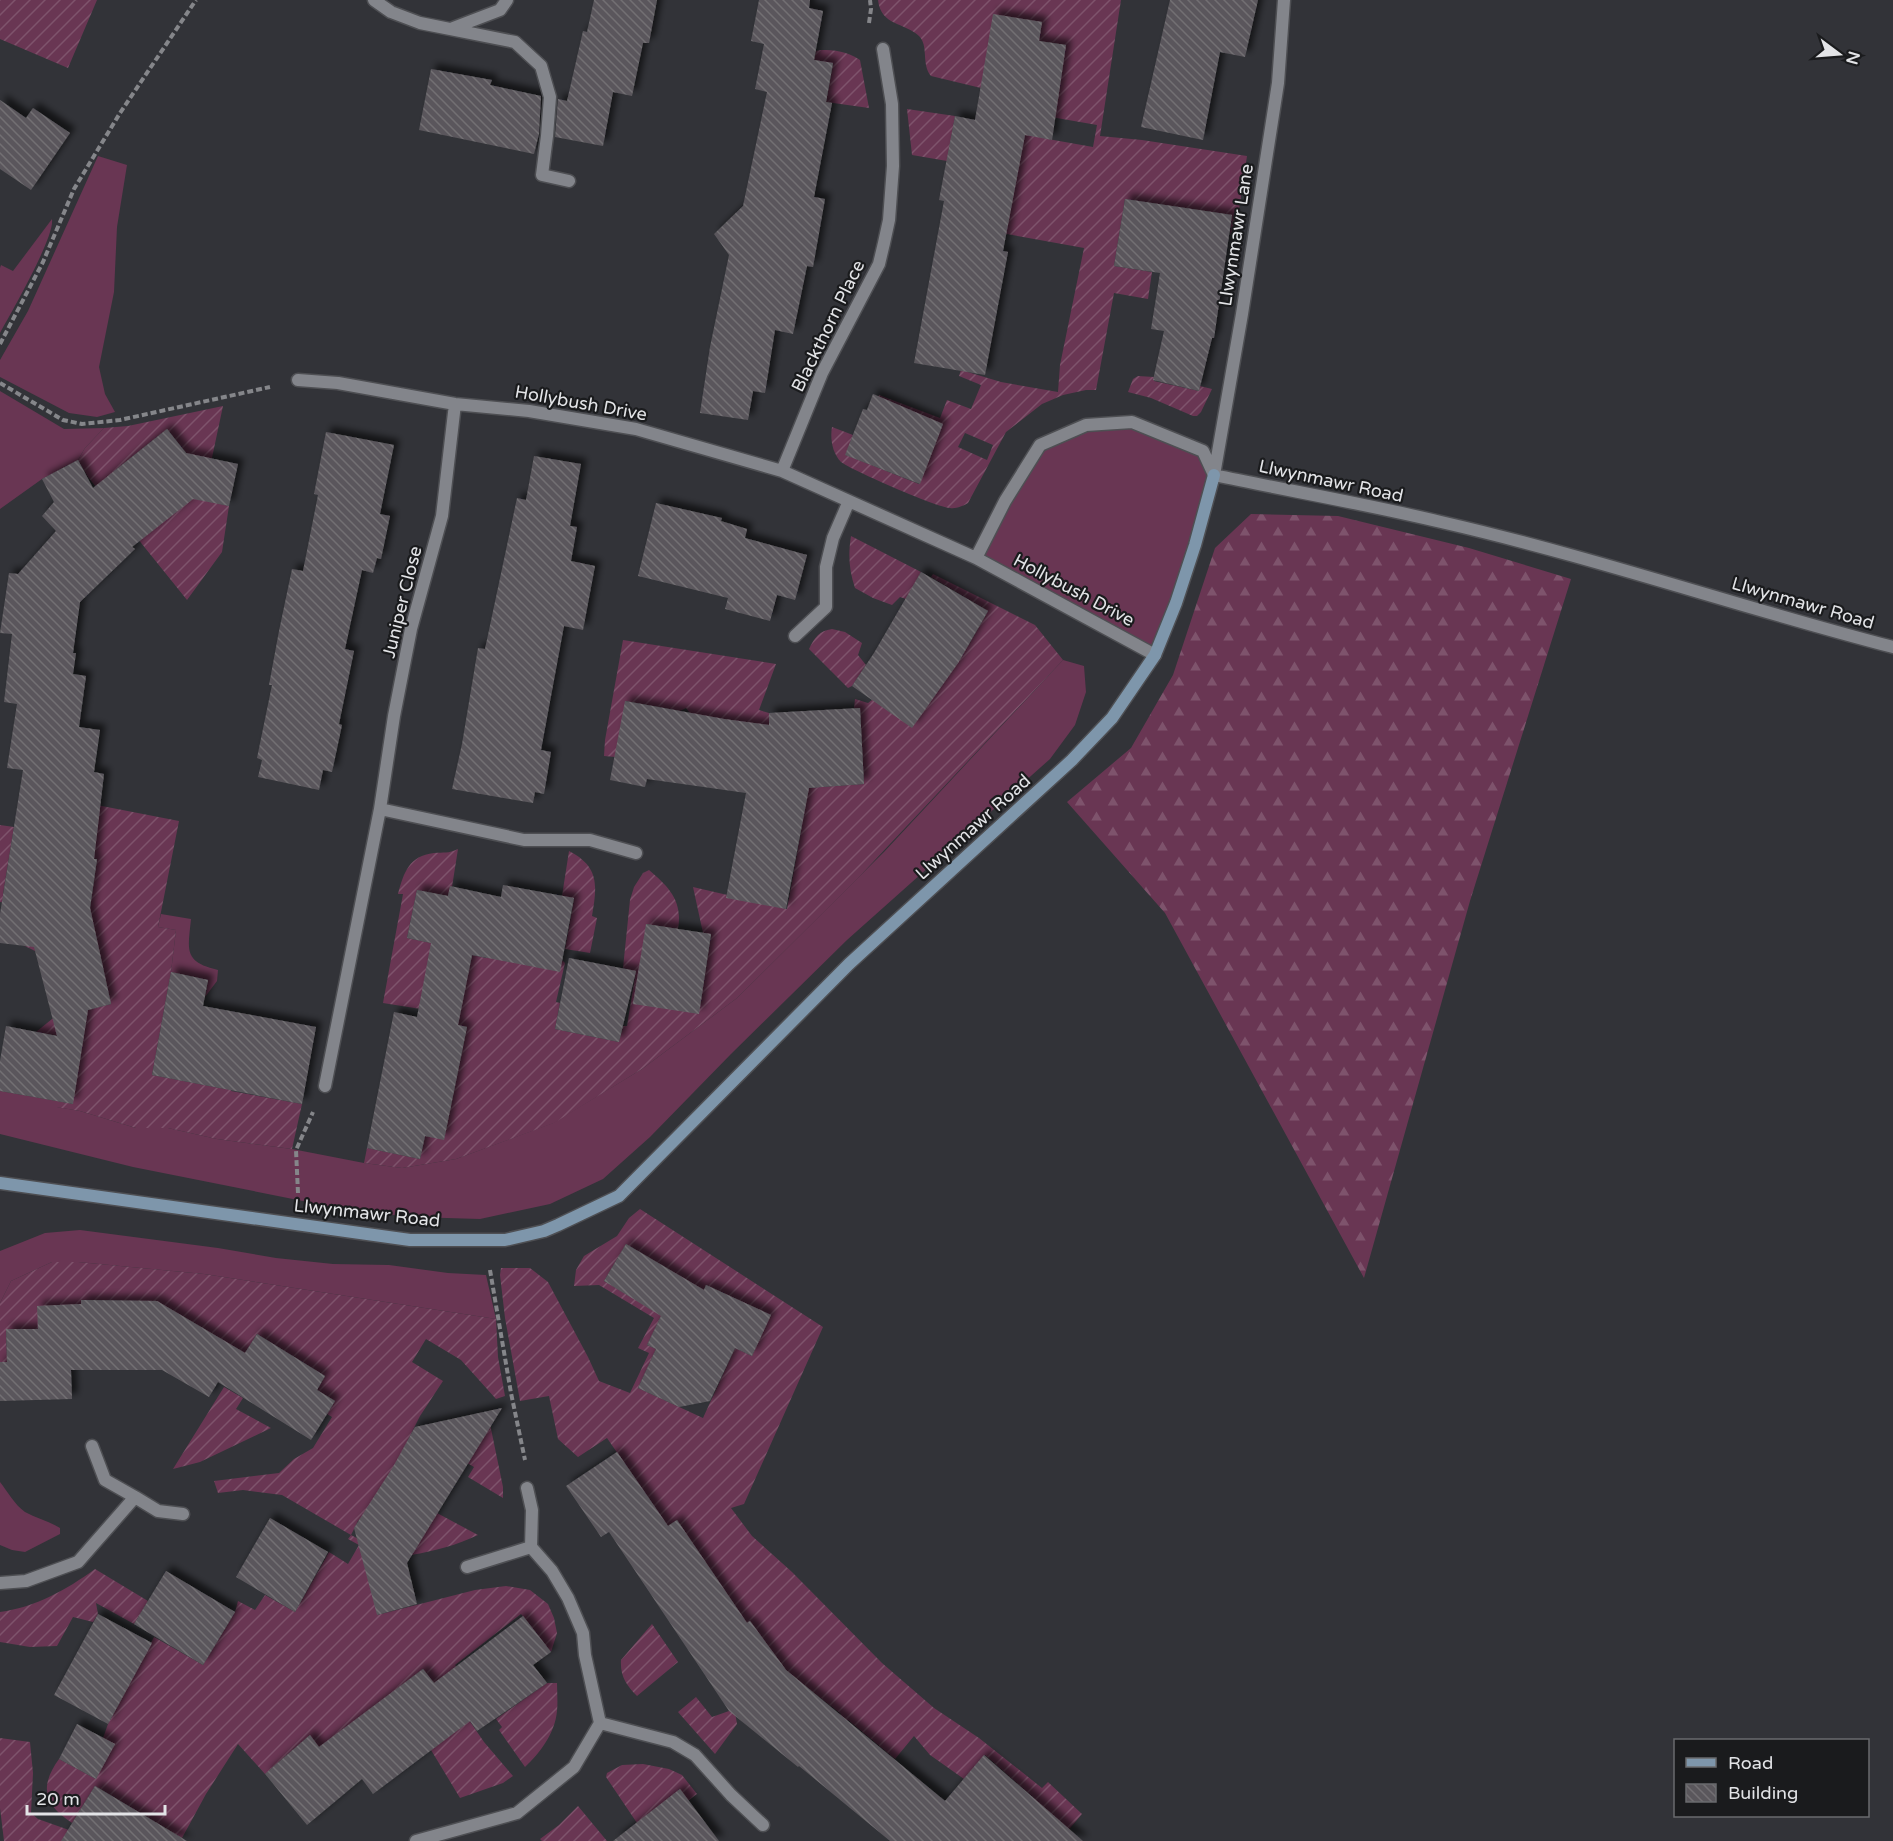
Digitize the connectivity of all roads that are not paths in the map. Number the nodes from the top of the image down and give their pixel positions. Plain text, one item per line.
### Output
1 (374, 0) edge
2 (507, 0) edge
3 (1284, 0) edge
4 (452, 28) junction
5 (883, 49) dead end
6 (569, 181) dead end
7 (298, 380) road end
8 (455, 404) junction
9 (782, 471) junction
10 (1214, 475) junction
11 (849, 501) junction
12 (976, 558) junction
13 (795, 636) dead end
14 (1893, 647) edge
15 (1155, 655) junction
16 (380, 809) junction
17 (636, 853) dead end
18 (325, 1086) road end
19 (0, 1183) edge
20 (92, 1446) dead end
21 (527, 1488) road end
22 (135, 1497) junction
23 (183, 1514) dead end
24 (531, 1547) junction
25 (467, 1567) dead end
26 (0, 1583) edge
27 (600, 1723) junction
28 (762, 1825) dead end
29 (416, 1841) edge

1 - 4 street
2 - 4 street
3 - 10 street, Llwynmawr Lane
4 - 6 street
5 - 9 street, Blackthorn Place
7 - 8 street, Hollybush Drive
8 - 9 street, Hollybush Drive
8 - 16 street, Juniper Close
9 - 11 street, Hollybush Drive
10 - 12 street
10 - 14 street, Llwynmawr Road
10 - 15 street, Llwynmawr Road
11 - 12 street, Hollybush Drive
11 - 13 street
12 - 15 street, Hollybush Drive
15 - 19 street, Llwynmawr Road
16 - 17 street
16 - 18 street, Juniper Close
20 - 22 street
21 - 24 street
22 - 23 street
22 - 26 street
24 - 25 street
24 - 27 street
27 - 28 street
27 - 29 street

